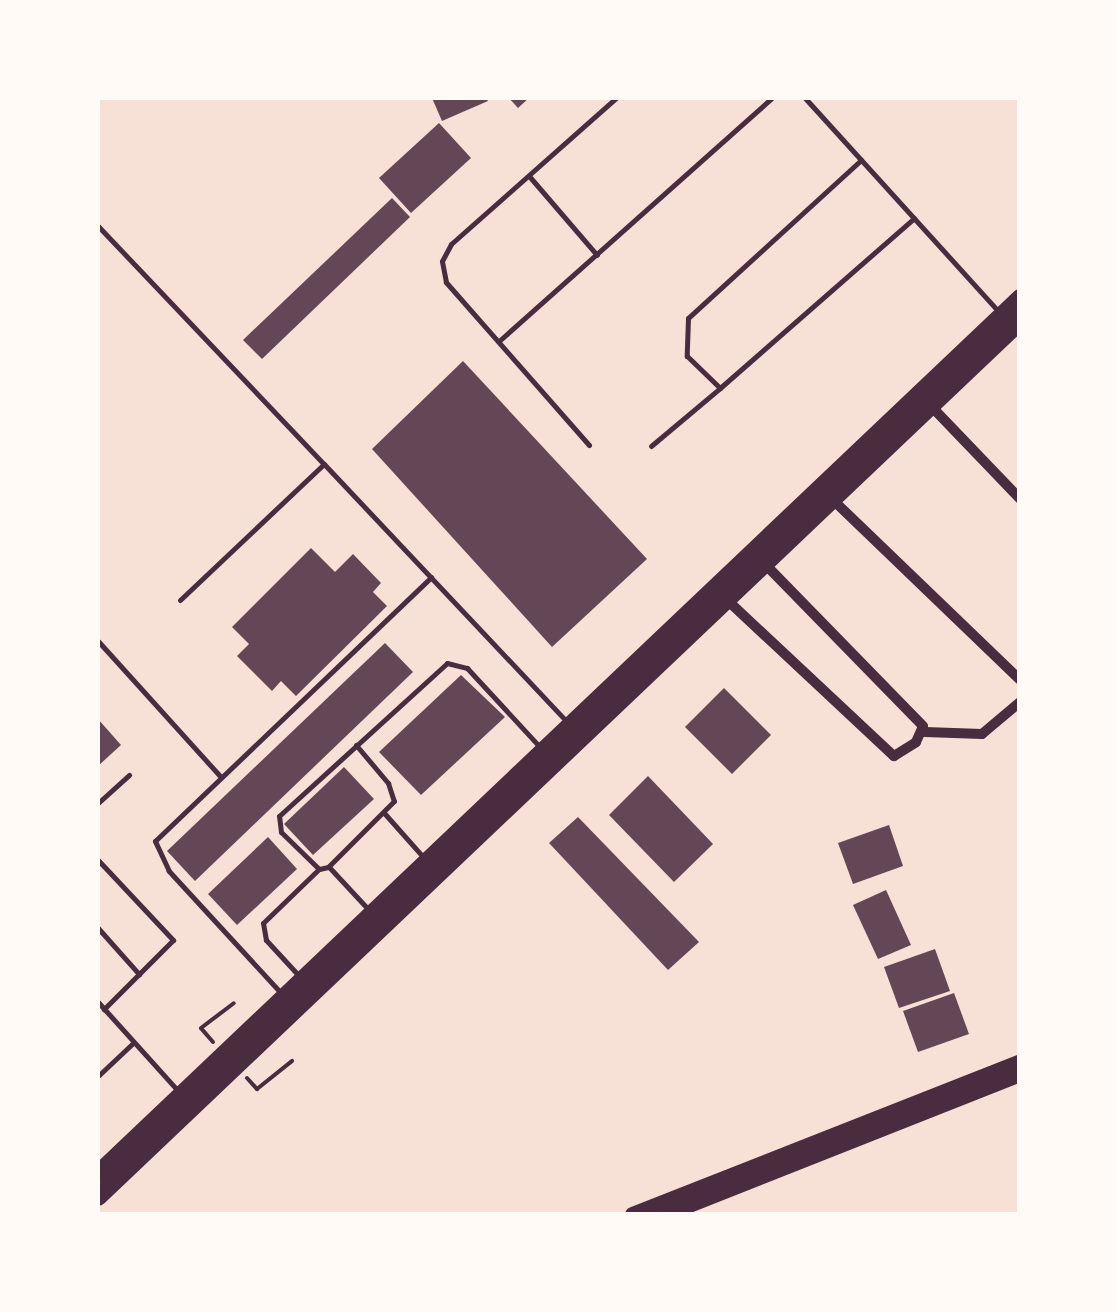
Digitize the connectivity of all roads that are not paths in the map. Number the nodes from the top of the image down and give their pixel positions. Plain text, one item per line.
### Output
1 (616, 98) edge
2 (772, 98) edge
3 (805, 98) edge
4 (862, 160) junction
5 (529, 176) junction
6 (914, 218) junction
7 (98, 226) edge
8 (597, 255) junction
9 (1020, 298) edge
10 (1011, 318) edge
11 (500, 341) junction
12 (720, 388) junction
13 (929, 404) junction
14 (589, 445) dead end
15 (651, 446) dead end
16 (324, 464) junction
17 (832, 499) junction
18 (1020, 499) edge
19 (764, 563) junction
20 (431, 577) junction
21 (726, 599) junction
22 (180, 600) dead end
23 (98, 641) edge
24 (1020, 680) edge
25 (1020, 702) edge
26 (569, 724) junction
27 (925, 732) junction
28 (356, 746) junction
29 (542, 750) junction
30 (129, 775) dead end
31 (221, 777) junction
32 (98, 802) edge
33 (386, 814) junction
34 (98, 860) edge
35 (426, 860) junction
36 (328, 867) junction
37 (318, 868) junction
38 (371, 912) junction
39 (98, 928) edge
40 (139, 974) junction
41 (302, 978) junction
42 (284, 996) junction
43 (98, 1002) edge
44 (104, 1009) junction
45 (132, 1044) junction
46 (1020, 1060) edge
47 (99, 1070) edge
48 (1020, 1074) edge
49 (182, 1094) junction
50 (98, 1174) edge
51 (98, 1196) edge
52 (632, 1214) edge
53 (666, 1214) edge

1 - 5 lane
2 - 8 lane
3 - 4 lane
4 - 6 lane
4 - 12 lane
5 - 8 lane
5 - 11 lane
6 - 10 lane
6 - 12 lane
7 - 16 lane
8 - 11 lane
9 - 10 main road
10 - 13 main road
10 - 26 main road
11 - 14 lane
12 - 15 lane
13 - 17 main road
13 - 18 street
16 - 20 lane
16 - 22 lane
17 - 19 main road
17 - 24 street
19 - 21 main road
19 - 27 street
20 - 26 lane
20 - 31 lane
21 - 27 street
21 - 51 main road
23 - 31 lane
25 - 27 street
26 - 29 main road
28 - 29 lane
28 - 33 lane
28 - 37 lane
29 - 35 main road
30 - 32 lane
31 - 42 lane
33 - 35 lane
33 - 36 lane
34 - 40 lane
35 - 38 main road
36 - 37 lane
36 - 38 lane
37 - 41 lane
38 - 41 main road
39 - 40 lane
40 - 44 lane
41 - 42 main road
42 - 49 main road
43 - 44 lane
44 - 45 lane
45 - 47 lane
45 - 49 lane
46 - 52 main road
48 - 53 main road
49 - 50 main road

